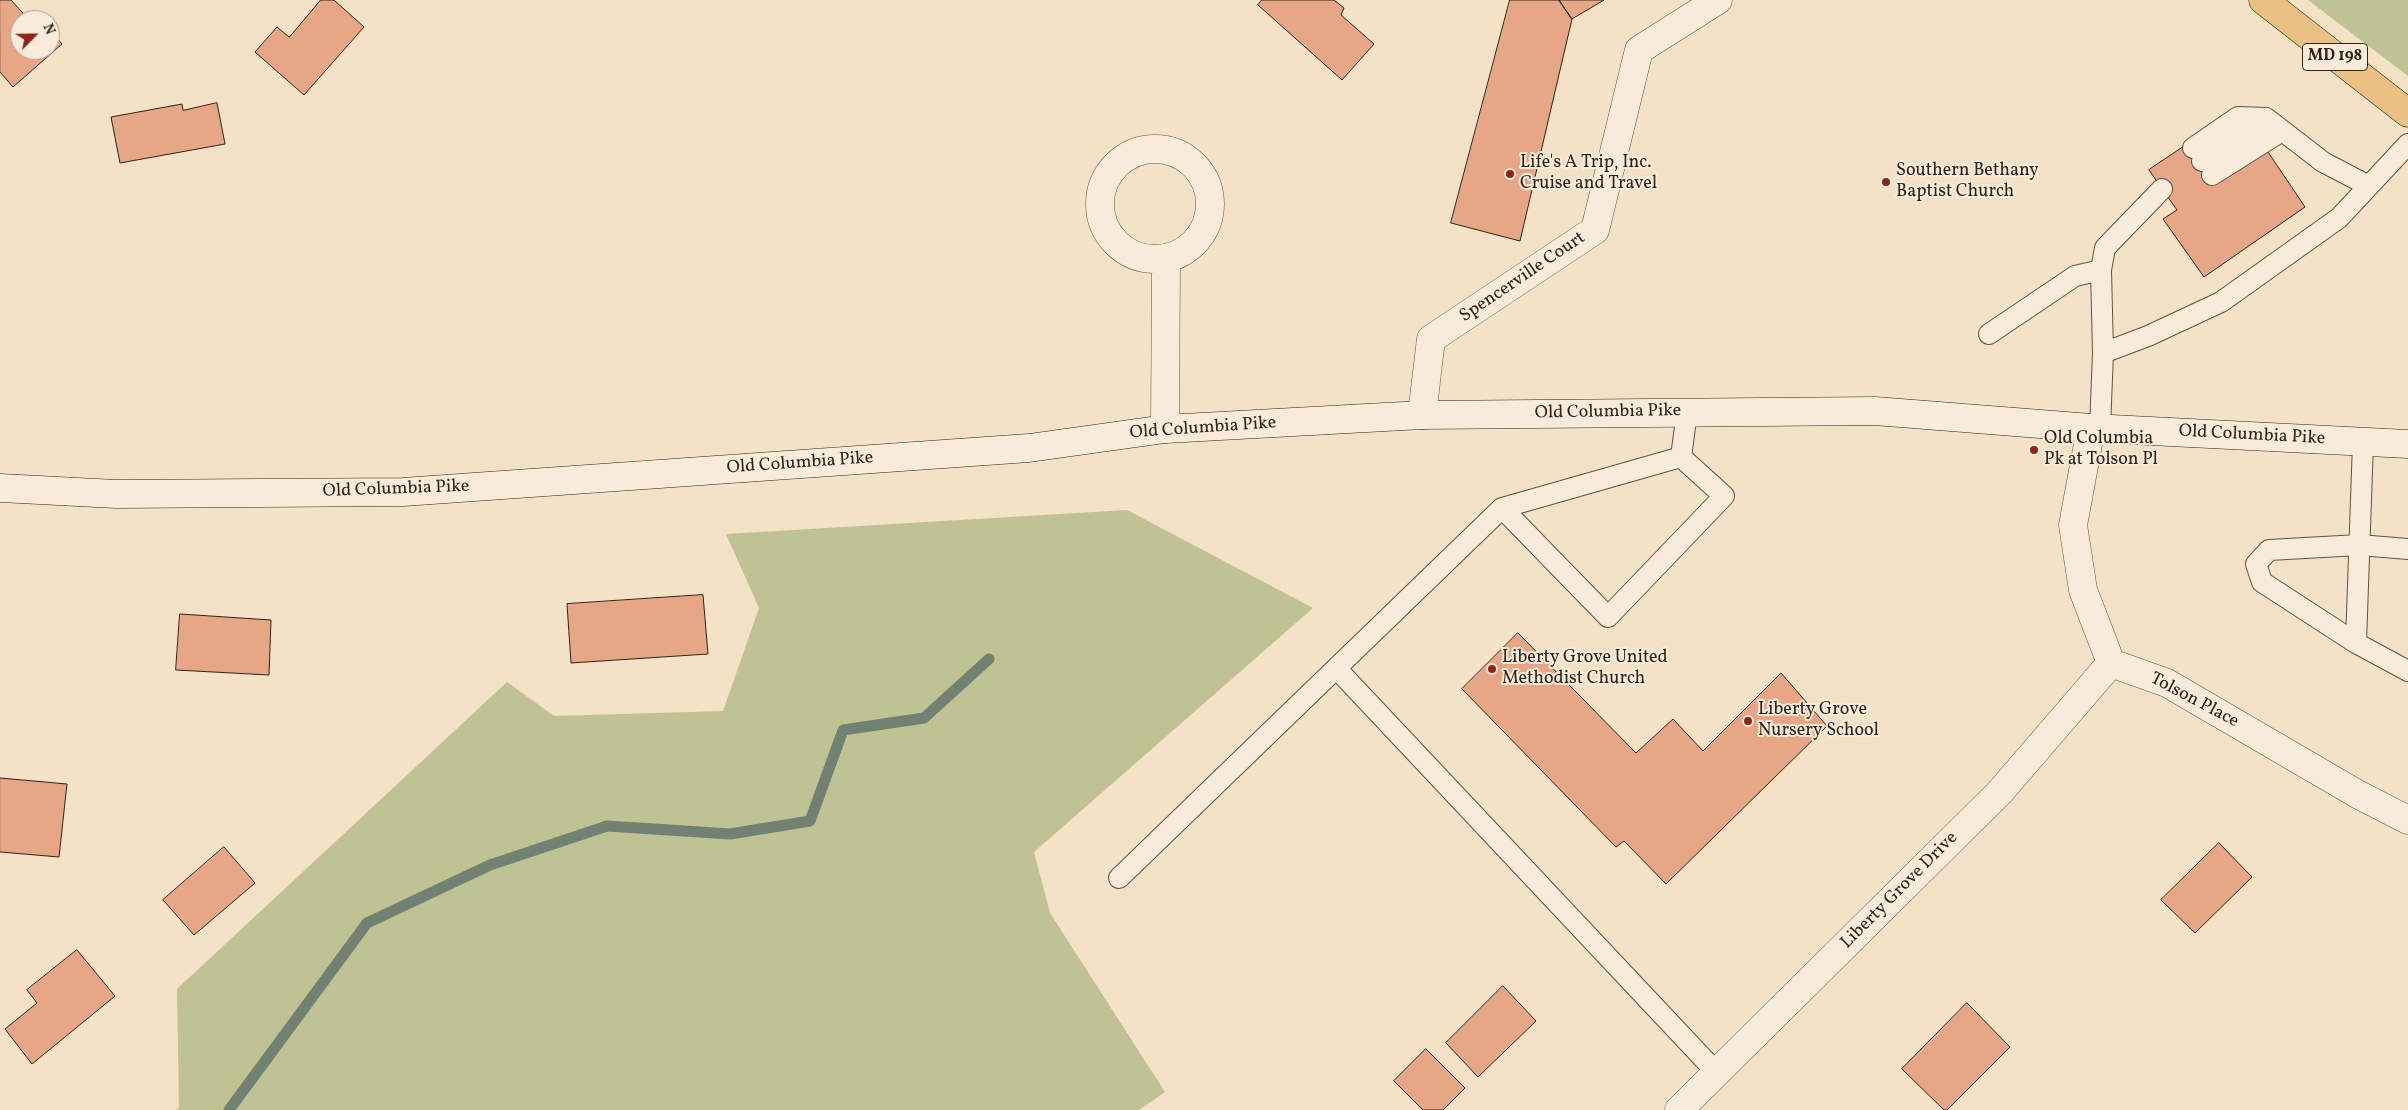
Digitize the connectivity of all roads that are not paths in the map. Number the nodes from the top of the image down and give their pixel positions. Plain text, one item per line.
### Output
1 (1718, 0) edge
2 (2262, 0) edge
3 (2408, 113) edge
4 (2282, 131) junction
5 (2408, 144) edge
6 (2369, 186) junction
7 (2162, 189) dead end
8 (1166, 258) junction
9 (2101, 270) junction
10 (1989, 334) dead end
11 (2103, 353) junction
12 (1687, 412) junction
13 (1422, 415) junction
14 (2095, 428) junction
15 (1165, 429) junction
16 (2363, 442) junction
17 (2408, 444) edge
18 (1681, 457) junction
19 (0, 488) edge
20 (1502, 508) junction
21 (2359, 545) junction
22 (2408, 549) edge
23 (2356, 644) junction
24 (2111, 664) junction
25 (1336, 668) junction
26 (2408, 671) edge
27 (2408, 820) edge
28 (1119, 878) dead end
29 (1717, 1073) junction
30 (1679, 1110) edge

1 - 13 main road, Spencerville Court
2 - 3 main road, MD 198
4 - 4 lane
4 - 6 lane
5 - 6 lane
6 - 11 lane
7 - 9 lane
8 - 8 main road
8 - 15 main road
9 - 10 lane
9 - 11 lane
11 - 14 lane
12 - 13 main road, Old Columbia Pike
12 - 14 main road, Old Columbia Pike
12 - 18 lane
13 - 15 main road, Old Columbia Pike
14 - 16 main road, Old Columbia Pike
14 - 24 main road
15 - 19 main road, Old Columbia Pike
16 - 17 main road, Old Columbia Pike
16 - 21 lane
18 - 20 lane
18 - 20 lane
20 - 25 lane
21 - 22 lane
21 - 23 lane
21 - 23 lane
23 - 26 lane
24 - 27 main road, Tolson Place
24 - 29 main road, Liberty Grove Drive
25 - 28 lane
25 - 29 lane
29 - 30 main road, Liberty Grove Drive

